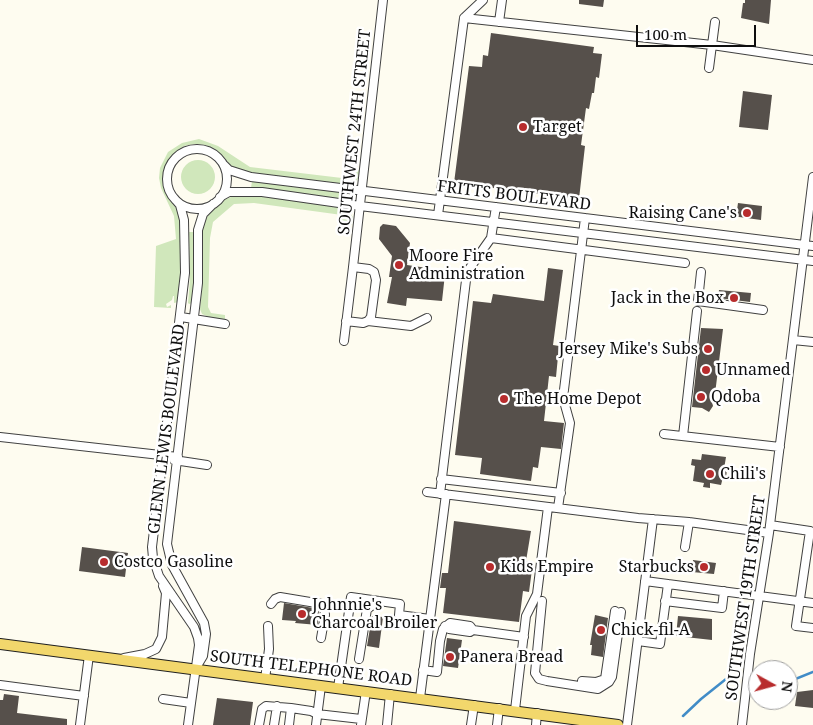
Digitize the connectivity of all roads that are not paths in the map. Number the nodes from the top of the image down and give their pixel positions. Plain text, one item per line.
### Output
1 (383, 0) edge
2 (483, 0) edge
3 (502, 0) edge
4 (464, 18) junction
5 (499, 22) junction
6 (715, 22) dead end
7 (712, 45) junction
8 (813, 60) edge
9 (709, 68) dead end
10 (224, 165) junction
11 (813, 176) edge
12 (362, 191) junction
13 (220, 197) junction
14 (174, 198) junction
15 (440, 201) junction
16 (213, 204) junction
17 (360, 206) junction
18 (496, 207) junction
19 (438, 215) junction
20 (585, 218) junction
21 (493, 222) junction
22 (583, 233) junction
23 (491, 238) junction
24 (809, 246) edge
25 (581, 249) junction
26 (803, 260) junction
27 (813, 261) edge
28 (684, 263) dead end
29 (353, 267) junction
30 (701, 272) dead end
31 (763, 310) dead end
32 (697, 311) dead end
33 (181, 317) junction
34 (426, 318) dead end
35 (194, 319) junction
36 (346, 321) junction
37 (368, 321) junction
38 (225, 324) dead end
39 (793, 340) junction
40 (344, 341) dead end
41 (813, 342) edge
42 (664, 434) dead end
43 (683, 436) junction
44 (0, 437) edge
45 (780, 447) junction
46 (163, 457) junction
47 (178, 459) junction
48 (207, 465) dead end
49 (441, 479) junction
50 (427, 492) dead end
51 (443, 494) junction
52 (560, 494) junction
53 (548, 507) junction
54 (558, 508) junction
55 (654, 519) junction
56 (689, 522) junction
57 (769, 529) junction
58 (686, 547) dead end
59 (161, 579) junction
60 (645, 581) junction
61 (668, 584) junction
62 (724, 592) junction
63 (759, 596) junction
64 (379, 601) junction
65 (665, 601) junction
66 (799, 602) junction
67 (813, 603) edge
68 (271, 604) dead end
69 (430, 619) junction
70 (268, 626) dead end
71 (813, 628) edge
72 (524, 637) junction
73 (321, 638) dead end
74 (638, 642) junction
75 (0, 644) edge
76 (89, 655) junction
77 (119, 659) junction
78 (359, 659) dead end
79 (195, 670) junction
80 (423, 670) junction
81 (265, 679) junction
82 (0, 685) edge
83 (604, 685) joint
84 (320, 686) junction
85 (338, 688) junction
86 (366, 691) junction
87 (390, 694) junction
88 (84, 696) junction
89 (163, 698) dead end
90 (420, 698) junction
91 (191, 702) junction
92 (474, 705) junction
93 (266, 706) junction
94 (277, 706) junction
95 (291, 708) junction
96 (500, 708) junction
97 (515, 710) junction
98 (537, 713) junction
99 (317, 714) junction
100 (361, 722) edge
101 (584, 722) edge
102 (80, 725) edge
103 (188, 725) edge
104 (254, 725) edge
105 (259, 725) edge
106 (274, 725) edge
107 (289, 725) edge
108 (316, 725) edge
109 (387, 725) edge
110 (471, 725) edge
111 (497, 725) edge
112 (536, 725) edge
113 (618, 725) edge
114 (627, 725) edge
115 (742, 725) edge

1 - 12 street, SOUTHWEST 24TH STREET
2 - 4 street
3 - 5 street
4 - 5 street
4 - 15 street
5 - 7 street
6 - 7 street
7 - 8 street
7 - 9 street
10 - 12 street, FRITTS BOULEVARD
10 - 13 street
10 - 14 street
11 - 24 street, SOUTHWEST 19TH STREET
12 - 15 street, FRITTS BOULEVARD
12 - 17 street, SOUTHWEST 24TH STREET
13 - 16 street
13 - 17 street, FRITTS BOULEVARD
14 - 16 street
14 - 33 street, GLENN LEWIS BOULEVARD
15 - 18 street, FRITTS BOULEVARD
15 - 19 street
16 - 35 street, GLENN LEWIS BOULEVARD
17 - 19 street, FRITTS BOULEVARD
17 - 29 street, SOUTHWEST 24TH STREET
18 - 20 street, FRITTS BOULEVARD
18 - 21 street
19 - 21 street, FRITTS BOULEVARD
20 - 22 street
20 - 24 street, FRITTS BOULEVARD
21 - 22 street, FRITTS BOULEVARD
21 - 23 street
22 - 25 street
22 - 26 street, FRITTS BOULEVARD
23 - 25 street
23 - 49 street
24 - 26 street, SOUTHWEST 19TH STREET
25 - 28 street
25 - 52 street
26 - 27 street, FRITTS BOULEVARD
26 - 39 street, SOUTHWEST 19TH STREET
29 - 36 street, SOUTHWEST 24TH STREET
29 - 37 street
30 - 31 street
32 - 43 street
33 - 35 street
33 - 46 street, GLENN LEWIS BOULEVARD
34 - 37 street
35 - 38 street
35 - 47 street, GLENN LEWIS BOULEVARD
36 - 37 street
36 - 40 street, SOUTHWEST 24TH STREET
39 - 41 street
39 - 45 street, SOUTHWEST 19TH STREET
42 - 43 street
43 - 45 street
44 - 46 street
45 - 57 street, SOUTHWEST 19TH STREET
46 - 47 street
46 - 59 street, GLENN LEWIS BOULEVARD
47 - 48 street
47 - 79 street, GLENN LEWIS BOULEVARD
49 - 51 street
49 - 52 street
50 - 51 street
51 - 53 street
51 - 69 street
52 - 54 street
53 - 54 street
53 - 72 street
54 - 55 street
55 - 56 street
55 - 60 street
56 - 57 street
56 - 58 street
57 - 63 street, SOUTHWEST 19TH STREET
57 - 66 street
59 - 77 street, GLENN LEWIS BOULEVARD
59 - 79 street, GLENN LEWIS BOULEVARD
60 - 61 street
60 - 74 street
61 - 62 street
61 - 65 street
62 - 63 street
62 - 65 street
63 - 66 street
63 - 115 street, SOUTHWEST 19TH STREET
64 - 69 street
64 - 78 street
64 - 85 street
65 - 74 street
66 - 67 street
66 - 71 street
68 - 73 street
69 - 80 street
70 - 81 street
72 - 80 street
72 - 97 street
74 - 114 street
75 - 76 main road, SOUTH TELEPHONE ROAD
76 - 77 main road, SOUTH TELEPHONE ROAD
76 - 88 street
77 - 79 main road, SOUTH TELEPHONE ROAD
79 - 81 main road, SOUTH TELEPHONE ROAD
79 - 91 street
80 - 90 street
81 - 84 main road, SOUTH TELEPHONE ROAD
82 - 88 street
83 - 83 street
84 - 85 main road, SOUTH TELEPHONE ROAD
84 - 99 street
85 - 86 main road, SOUTH TELEPHONE ROAD
86 - 87 main road, SOUTH TELEPHONE ROAD
86 - 100 street
87 - 90 main road, SOUTH TELEPHONE ROAD
87 - 109 street
88 - 102 street
89 - 91 street
90 - 92 main road, SOUTH TELEPHONE ROAD
91 - 103 street
92 - 96 main road, SOUTH TELEPHONE ROAD
92 - 110 street
93 - 94 street
93 - 104 street
93 - 105 street
94 - 95 street
94 - 106 street
95 - 99 street
95 - 107 street
96 - 97 main road, SOUTH TELEPHONE ROAD
96 - 111 street
97 - 98 main road, SOUTH TELEPHONE ROAD
98 - 101 main road, SOUTH TELEPHONE ROAD
98 - 112 street
99 - 100 street
99 - 108 street
101 - 113 main road, SOUTH TELEPHONE ROAD

